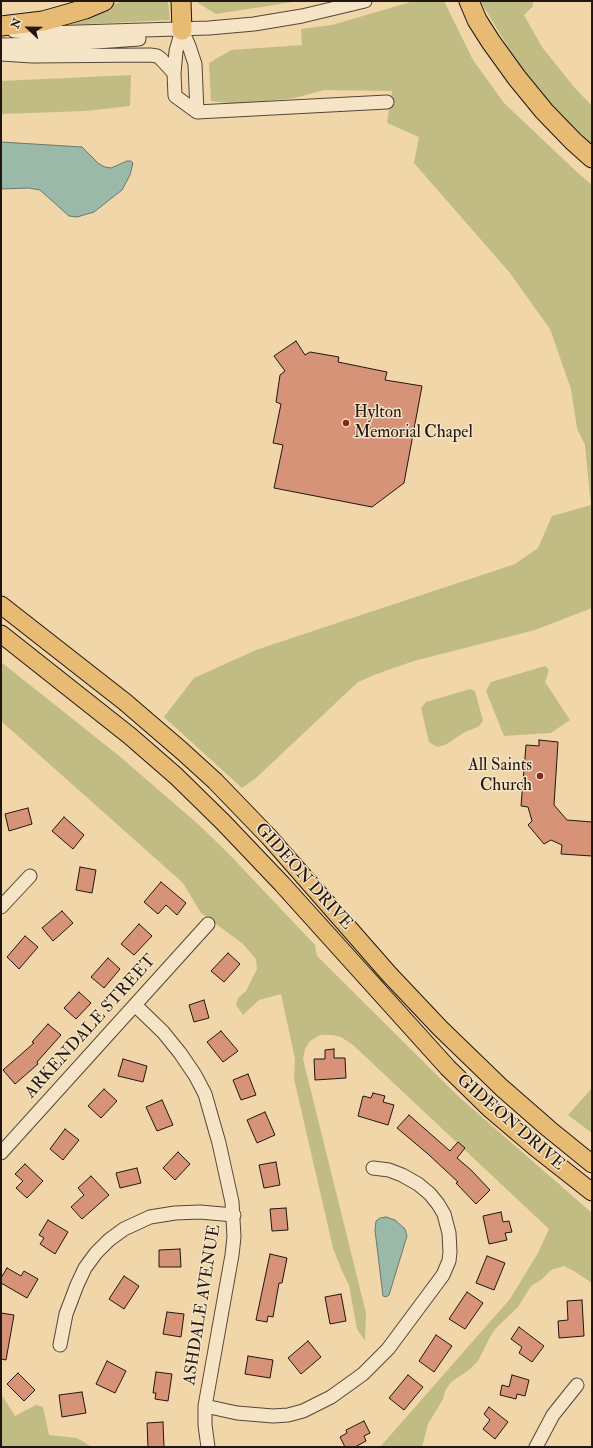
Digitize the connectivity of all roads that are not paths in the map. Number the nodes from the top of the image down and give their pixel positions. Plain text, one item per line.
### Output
1 (104, 1) edge
2 (181, 1) edge
3 (365, 1) edge
4 (469, 1) edge
5 (1, 26) edge
6 (1, 30) edge
7 (182, 30) junction
8 (1, 46) edge
9 (1, 54) edge
10 (174, 73) junction
11 (387, 102) dead end
12 (197, 112) junction
13 (592, 158) edge
14 (1, 605) edge
15 (1, 634) edge
16 (30, 876) dead end
17 (1, 907) edge
18 (208, 924) dead end
19 (135, 1005) junction
20 (1, 1153) edge
21 (592, 1164) edge
22 (373, 1168) dead end
23 (592, 1192) edge
24 (234, 1215) junction
25 (60, 1345) dead end
26 (577, 1385) dead end
27 (205, 1406) junction
28 (208, 1447) edge
29 (536, 1447) edge

1 - 5 highway
2 - 7 highway
3 - 7 street
4 - 13 highway
6 - 7 street
7 - 8 street
7 - 10 street
7 - 12 street
9 - 10 street
10 - 12 street
11 - 12 street
14 - 21 main road, GIDEON DRIVE
15 - 23 main road, GIDEON DRIVE
16 - 17 street
18 - 19 street, ARKENDALE STREET
19 - 20 street, ARKENDALE STREET
19 - 24 street, ASHDALE AVENUE
22 - 27 street
24 - 25 street
24 - 27 street, ASHDALE AVENUE
26 - 29 street
27 - 28 street, ASHDALE AVENUE

